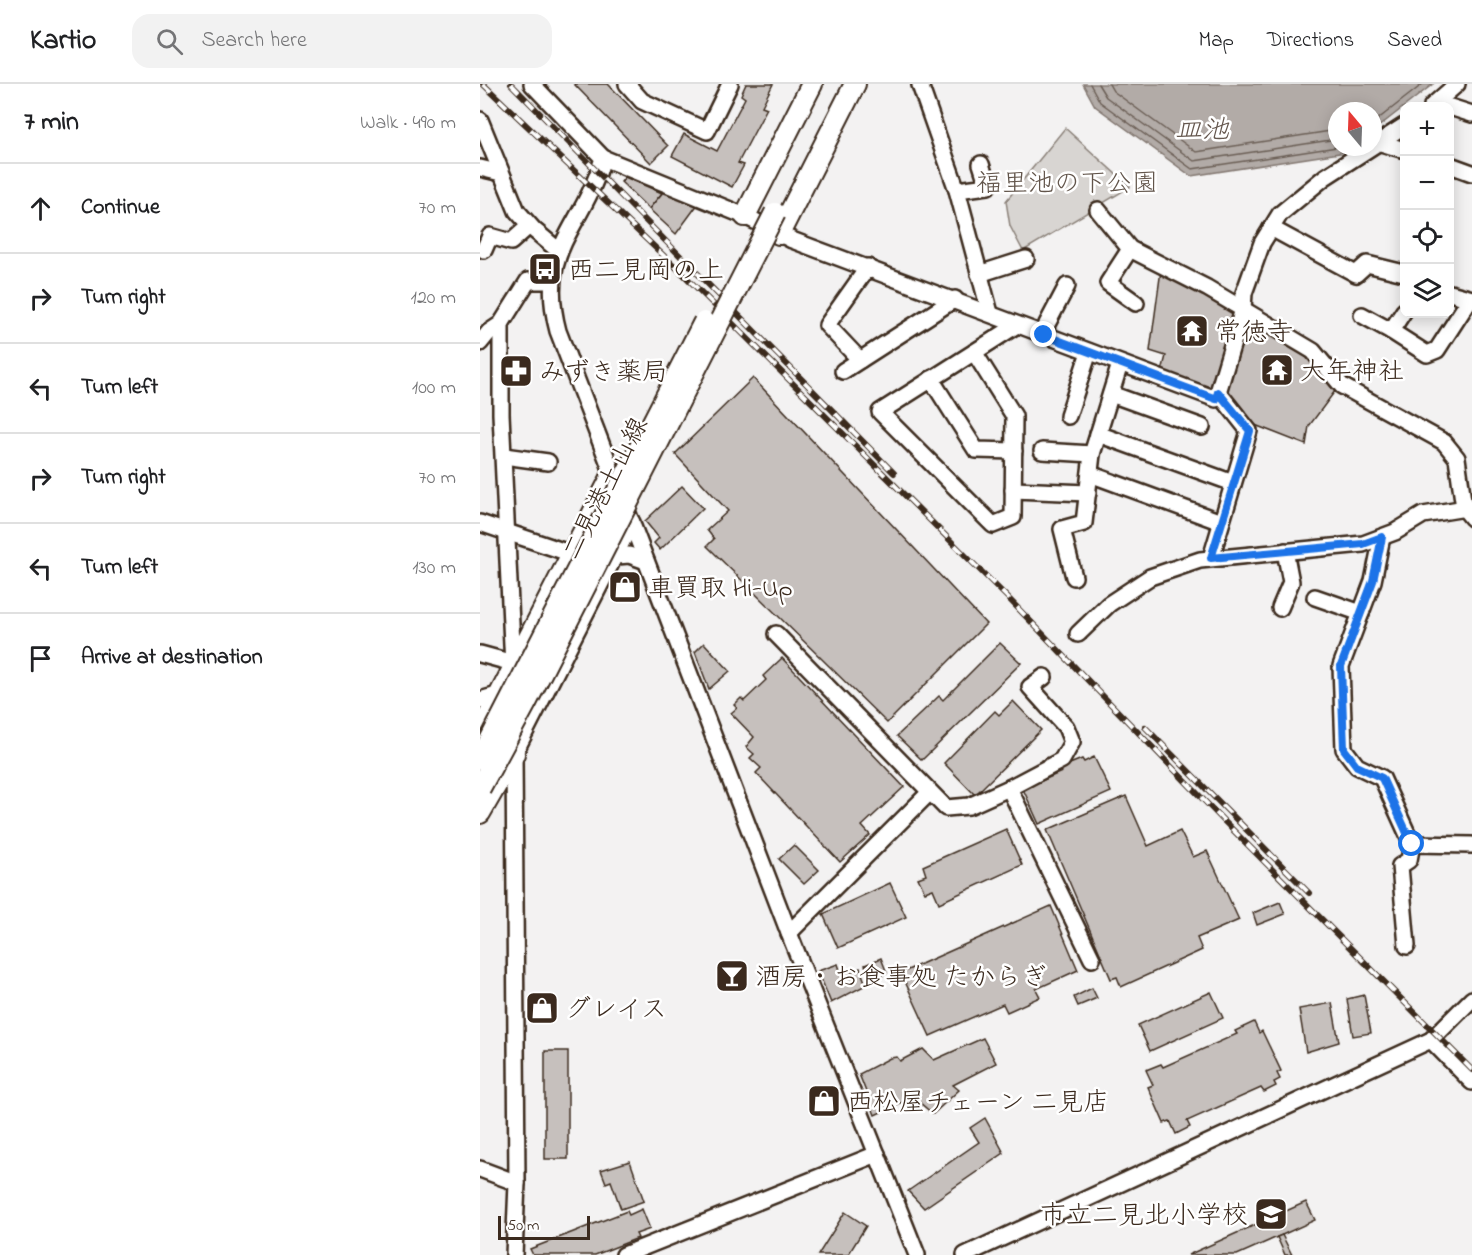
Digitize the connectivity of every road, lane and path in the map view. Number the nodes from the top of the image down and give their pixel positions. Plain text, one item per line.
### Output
1 (532, 84) edge
2 (627, 84) edge
3 (730, 84) edge
4 (812, 84) edge
5 (826, 84) edge
6 (841, 84) edge
7 (855, 84) edge
8 (1457, 84) edge
9 (920, 85) edge
10 (1444, 102) edge
11 (1454, 109) edge
12 (1472, 114) edge
13 (480, 120) edge
14 (1400, 129) edge
15 (1382, 141) edge
16 (1382, 142) edge
17 (1400, 149) edge
18 (1359, 156) edge
19 (603, 158) junction
20 (981, 164) dead end
21 (1454, 167) edge
22 (480, 168) edge
23 (501, 172) junction
24 (1472, 173) edge
25 (957, 190) junction
26 (770, 209) junction
27 (1098, 210) dead end
28 (745, 216) junction
29 (529, 226) junction
30 (1271, 228) junction
31 (779, 234) junction
32 (1131, 249) junction
33 (484, 250) dead end
34 (559, 251) junction
35 (1026, 259) dead end
36 (868, 267) junction
37 (1400, 272) edge
38 (980, 274) junction
39 (551, 281) junction
40 (1066, 286) dead end
41 (1454, 294) edge
42 (955, 299) junction
43 (1471, 299) edge
44 (1136, 303) dead end
45 (1243, 309) junction
46 (990, 313) junction
47 (1362, 315) dead end
48 (1400, 317) edge
49 (501, 324) junction
50 (1017, 324) junction
51 (1391, 331) junction
52 (1044, 335) junction
53 (480, 343) edge
54 (974, 352) junction
55 (1089, 352) junction
56 (860, 360) junction
57 (1120, 364) junction
58 (843, 371) dead end
59 (932, 379) junction
60 (1218, 392) junction
61 (1111, 394) junction
62 (1068, 416) dead end
63 (1202, 427) dead end
64 (1098, 435) junction
65 (1014, 450) junction
66 (1042, 451) dead end
67 (1092, 454) junction
68 (504, 456) junction
69 (548, 462) dead end
70 (613, 474) junction
71 (1090, 474) junction
72 (1233, 483) junction
73 (1013, 490) junction
74 (1088, 493) junction
75 (1469, 511) edge
76 (632, 522) junction
77 (1221, 522) junction
78 (480, 523) edge
79 (508, 533) junction
80 (1382, 537) junction
81 (1286, 551) junction
82 (572, 554) junction
83 (613, 558) junction
84 (1211, 558) junction
85 (646, 561) junction
86 (1074, 577) dead end
87 (1315, 597) dead end
88 (1280, 608) dead end
89 (1361, 614) junction
90 (777, 634) dead end
91 (1078, 634) dead end
92 (480, 654) edge
93 (513, 666) junction
94 (1044, 677) dead end
95 (501, 694) junction
96 (480, 700) edge
97 (480, 733) edge
98 (514, 754) junction
99 (480, 760) edge
100 (480, 788) edge
101 (1009, 788) junction
102 (929, 794) junction
103 (480, 813) edge
104 (1412, 844) junction
105 (1472, 845) edge
106 (789, 933) junction
107 (1407, 946) dead end
108 (1092, 959) dead end
109 (1472, 999) edge
110 (1431, 1040) junction
111 (1472, 1082) edge
112 (877, 1154) junction
113 (480, 1169) edge
114 (517, 1183) junction
115 (514, 1255) edge
116 (624, 1255) edge
117 (917, 1255) edge
118 (965, 1255) edge

1 - 19 street
2 - 3 street
4 - 28 main road
5 - 26 main road, 二見港土山線
6 - 26 main road, 二見港土山線
7 - 31 main road
8 - 10 street
9 - 25 street
11 - 12 street
13 - 23 street
14 - 15 street
16 - 17 street
18 - 30 street
19 - 28 street
19 - 34 street
20 - 25 street
21 - 24 street
22 - 23 street
23 - 29 street
25 - 38 street
26 - 99 main road, 二見港土山線, bridge
26 - 100 main road, 二見港土山線, bridge
27 - 32 street
28 - 31 street
29 - 33 street
29 - 34 street
30 - 37 street
30 - 45 street
31 - 36 street
32 - 44 street
32 - 45 street
34 - 39 street
35 - 38 street
36 - 42 street
36 - 56 street
38 - 46 street
39 - 49 street
39 - 70 street
40 - 52 street
41 - 43 street
42 - 46 street
42 - 56 street
43 - 51 street
45 - 60 street
45 - 75 street
46 - 50 street
47 - 51 street
48 - 51 street
49 - 53 street
49 - 68 street
50 - 52 street
50 - 54 street
52 - 55 street
54 - 59 street
54 - 65 street
55 - 57 street
55 - 62 street
56 - 58 street
57 - 60 street
57 - 61 street
59 - 65 street
59 - 73 street
60 - 72 street
61 - 63 street
61 - 64 street
64 - 67 street
64 - 72 street
65 - 73 street
66 - 67 street
67 - 71 street
68 - 69 street
68 - 79 street
70 - 76 street
70 - 82 main road
71 - 74 street
71 - 77 street
72 - 77 street
73 - 74 street
74 - 86 street
75 - 80 street
76 - 83 street
76 - 85 street
77 - 84 street
78 - 79 street
79 - 82 street
79 - 93 street
80 - 81 street
80 - 89 street
81 - 84 street
81 - 88 street
82 - 83 street
82 - 93 main road
83 - 85 street
83 - 98 street
84 - 91 street
85 - 106 street
87 - 89 street
89 - 104 street
90 - 102 street
92 - 93 street
93 - 95 main road
93 - 98 street
94 - 101 street
95 - 96 street
95 - 97 main road
98 - 103 main road
98 - 114 street
101 - 102 street
101 - 108 street
102 - 106 street
104 - 105 street
104 - 107 street
106 - 112 street
109 - 110 street
110 - 111 street
110 - 118 street
112 - 116 street
112 - 117 street
113 - 114 street
114 - 115 street

